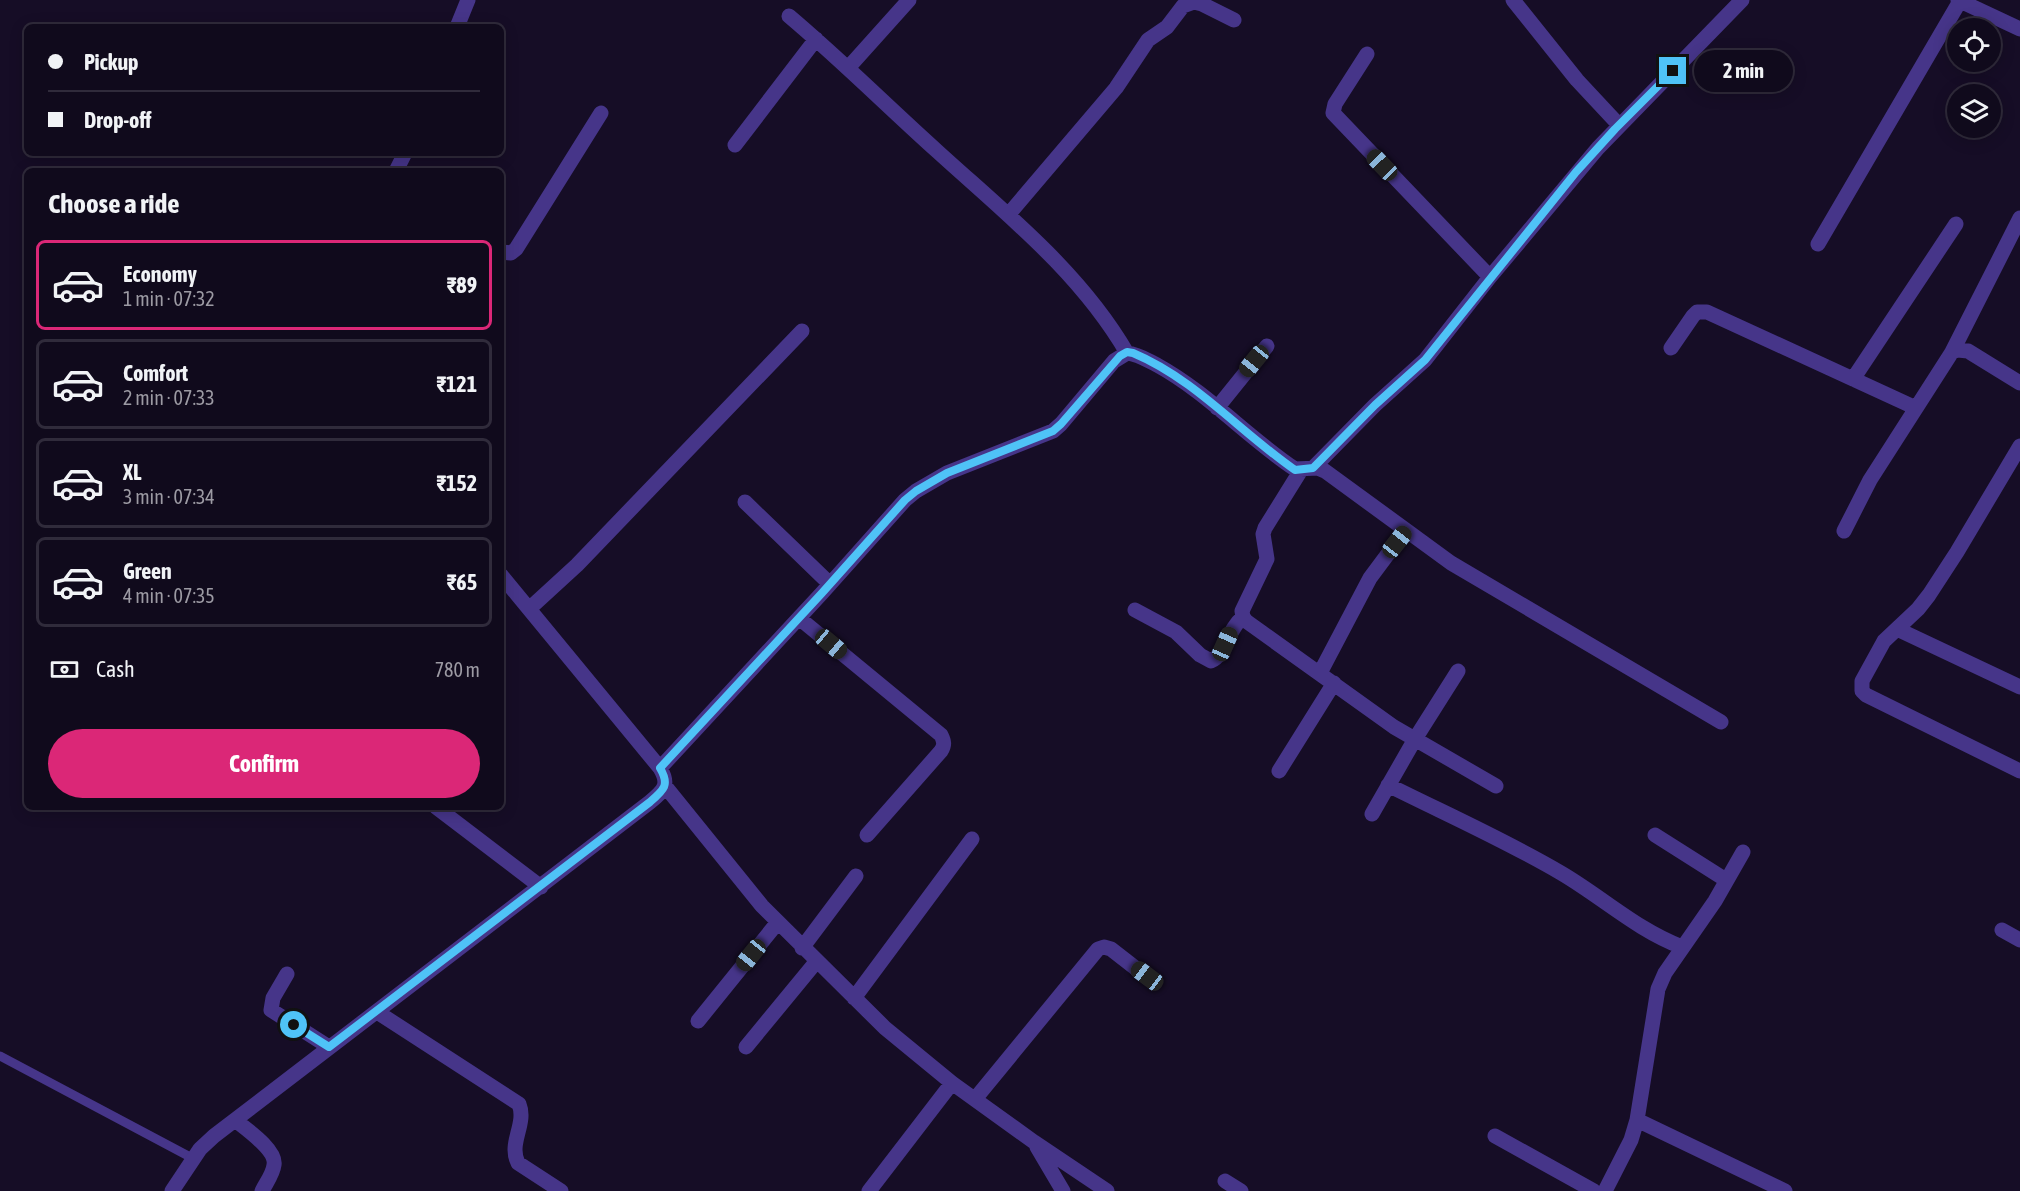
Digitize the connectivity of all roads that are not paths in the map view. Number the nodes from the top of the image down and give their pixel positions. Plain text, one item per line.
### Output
1 (468, 0) edge
2 (1513, 0) edge
3 (1742, 0) edge
4 (1959, 0) edge
5 (904, 1) edge
6 (789, 16) dead end
7 (1234, 20) dead end
8 (458, 24) edge
9 (2020, 29) edge
10 (816, 39) junction
11 (1367, 54) dead end
12 (848, 68) junction
13 (601, 113) dead end
14 (1619, 125) junction
15 (735, 145) dead end
16 (1008, 215) junction
17 (2020, 218) edge
18 (1956, 224) dead end
19 (1818, 244) dead end
20 (504, 252) edge
21 (1490, 277) junction
22 (802, 331) dead end
23 (1267, 346) dead end
24 (1671, 348) dead end
25 (1127, 352) junction
26 (1952, 352) junction
27 (1853, 379) junction
28 (2020, 383) edge
29 (1217, 408) junction
30 (1916, 408) junction
31 (2020, 446) edge
32 (1307, 469) junction
33 (745, 502) dead end
34 (1405, 531) junction
35 (1844, 531) dead end
36 (504, 579) edge
37 (830, 584) junction
38 (529, 609) junction
39 (1135, 610) dead end
40 (1243, 617) junction
41 (799, 618) junction
42 (1897, 629) junction
43 (1458, 671) dead end
44 (1320, 673) junction
45 (1334, 683) junction
46 (2020, 687) edge
47 (1721, 722) dead end
48 (1415, 739) junction
49 (660, 768) junction
50 (2019, 769) edge
51 (1279, 771) dead end
52 (1388, 785) junction
53 (665, 786) junction
54 (1496, 786) dead end
55 (440, 810) edge
56 (1372, 814) dead end
57 (867, 835) dead end
58 (1655, 835) dead end
59 (972, 839) dead end
60 (1743, 852) dead end
61 (856, 876) dead end
62 (1726, 880) junction
63 (541, 887) junction
64 (778, 922) junction
65 (2002, 930) dead end
66 (2020, 940) edge
67 (1682, 947) junction
68 (802, 948) junction
69 (816, 962) junction
70 (287, 974) dead end
71 (1147, 976) dead end
72 (854, 998) junction
73 (376, 1011) junction
74 (698, 1021) dead end
75 (329, 1047) junction
76 (746, 1047) dead end
77 (0, 1056) edge
78 (952, 1083) junction
79 (975, 1099) junction
80 (1637, 1119) junction
81 (235, 1120) junction
82 (1496, 1136) dead end
83 (1034, 1142) junction
84 (194, 1159) junction
85 (1225, 1181) dead end
86 (1607, 1187) edge
87 (172, 1191) edge
88 (262, 1191) edge
89 (561, 1191) edge
90 (869, 1191) edge
91 (1063, 1191) edge
92 (1107, 1191) edge
93 (1241, 1191) edge
94 (1594, 1191) edge
95 (1622, 1191) edge
96 (1785, 1191) edge

1 - 8 street
2 - 14 street
3 - 14 street
4 - 9 street
4 - 19 street
5 - 12 street
6 - 10 street
7 - 16 street
10 - 12 street
10 - 15 street
11 - 21 street
12 - 16 street
13 - 20 street
14 - 21 street
16 - 25 street
17 - 26 street
18 - 27 street
21 - 32 street
22 - 38 street
23 - 29 street
24 - 27 street
25 - 29 street
25 - 37 street
26 - 28 street
26 - 30 street
27 - 30 street
29 - 32 street
30 - 35 street
31 - 42 street
32 - 34 street
32 - 40 street
33 - 37 street
34 - 44 street
34 - 47 street
36 - 38 street
37 - 41 street
38 - 49 street
39 - 40 street
40 - 44 street
41 - 49 street
41 - 57 street
42 - 46 street
42 - 50 street
43 - 48 street
44 - 45 street
45 - 48 street
45 - 51 street
48 - 52 street
48 - 54 street
49 - 53 street
52 - 56 street
52 - 67 street
53 - 63 street
53 - 64 street
55 - 63 street
58 - 62 street
59 - 72 street
60 - 62 street
61 - 68 street
62 - 67 street
63 - 73 street
64 - 68 street
64 - 74 street
65 - 66 street
67 - 80 street
68 - 69 street
69 - 72 street
69 - 76 street
70 - 75 street
71 - 79 street
72 - 78 street
73 - 75 street
73 - 89 street
75 - 81 street
77 - 84 lane
78 - 79 street
78 - 90 street
79 - 83 street
80 - 86 street
80 - 96 street
81 - 84 street
81 - 88 street
82 - 94 street
83 - 91 street
83 - 92 street
84 - 87 street
85 - 93 street
86 - 95 street

